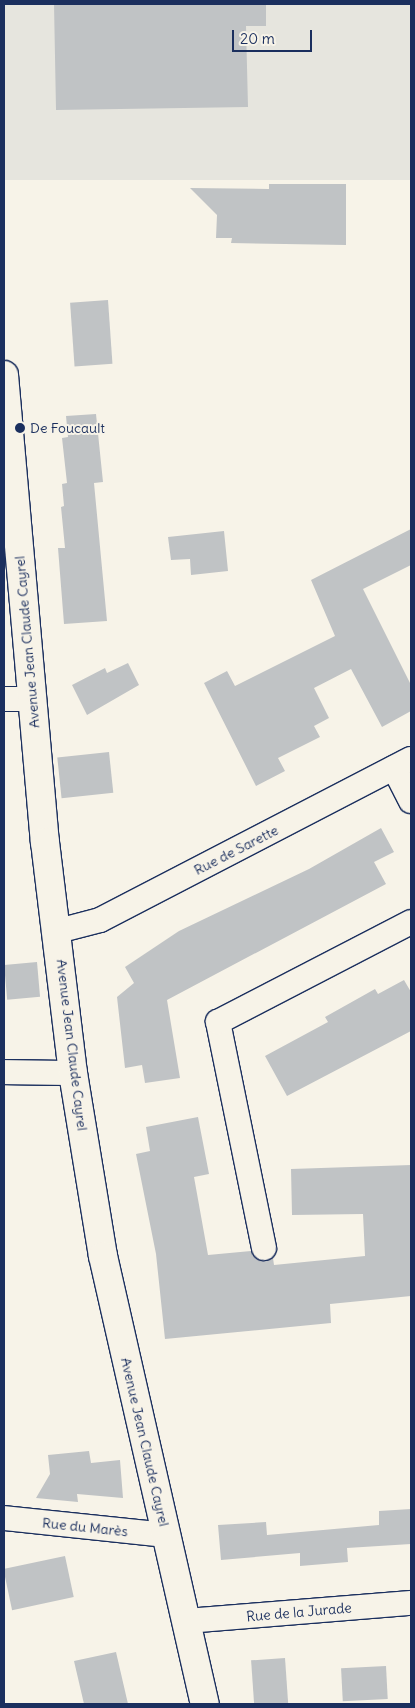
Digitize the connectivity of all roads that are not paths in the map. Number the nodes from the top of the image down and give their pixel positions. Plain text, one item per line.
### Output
1 (4, 375) edge
2 (4, 699) edge
3 (32, 699) junction
4 (403, 764) edge
5 (411, 801) edge
6 (411, 922) edge
7 (58, 932) junction
8 (4, 1072) edge
9 (73, 1073) junction
10 (264, 1248) dead end
11 (4, 1518) edge
12 (166, 1536) junction
13 (411, 1602) edge
14 (186, 1621) junction
15 (205, 1704) edge

1 - 3 main road, Avenue Jean Claude Cayrel
2 - 3 street
3 - 7 main road, Avenue Jean Claude Cayrel
4 - 5 street
4 - 7 street, Rue de Sarette
6 - 10 street
7 - 9 main road, Avenue Jean Claude Cayrel
8 - 9 street
9 - 12 main road, Avenue Jean Claude Cayrel
11 - 12 street, Rue du Marès
12 - 14 main road, Avenue Jean Claude Cayrel
13 - 14 street, Rue de la Jurade
14 - 15 main road, Avenue Jean Claude Cayrel

